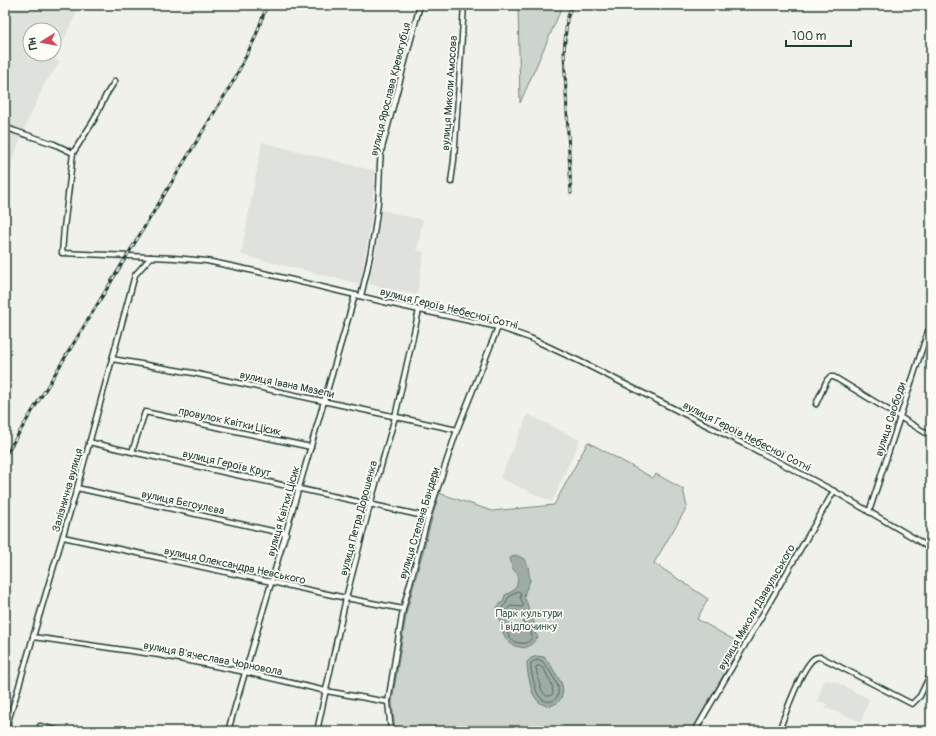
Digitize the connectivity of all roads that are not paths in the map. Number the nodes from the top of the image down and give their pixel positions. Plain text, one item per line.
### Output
1 (420, 5) edge
2 (464, 5) edge
3 (115, 81) dead end
4 (5, 127) edge
5 (73, 153) junction
6 (451, 182) dead end
7 (151, 257) junction
8 (355, 295) junction
9 (361, 296) junction
10 (419, 310) junction
11 (498, 327) junction
12 (928, 331) dead end
13 (112, 359) junction
14 (324, 401) junction
15 (816, 404) dead end
16 (396, 417) junction
17 (900, 417) junction
18 (457, 430) junction
19 (931, 436) edge
20 (89, 442) junction
21 (311, 447) junction
22 (132, 452) junction
23 (77, 488) junction
24 (299, 489) junction
25 (834, 491) junction
26 (370, 505) junction
27 (869, 512) junction
28 (428, 517) junction
29 (286, 534) junction
30 (63, 537) junction
31 (931, 549) edge
32 (271, 582) junction
33 (346, 598) junction
34 (404, 609) junction
35 (33, 636) junction
36 (245, 672) junction
37 (931, 673) edge
38 (326, 691) junction
39 (388, 702) junction
40 (40, 726) dead end
41 (5, 731) edge
42 (59, 731) edge
43 (228, 731) edge
44 (316, 731) edge
45 (391, 731) edge
46 (695, 731) edge
47 (779, 731) edge

1 - 9 street, вулиця Ярослава Кревогубця
2 - 6 street, вулиця Миколи Амосова
3 - 5 street, вулиця Героїв Небесної Сотні
4 - 5 street
5 - 7 street, вулиця Героїв Небесної Сотні
7 - 8 street, вулиця Героїв Небесної Сотні
7 - 13 street, Залізнична вулиця
8 - 9 street, вулиця Героїв Небесної Сотні
8 - 14 street, вулиця Квітки Цісик
9 - 10 street, вулиця Героїв Небесної Сотні
10 - 11 street, вулиця Героїв Небесної Сотні
10 - 16 street, вулиця Петра Дорошенка
11 - 18 street, вулиця Степана Бандери
11 - 25 street, вулиця Героїв Небесної Сотні
12 - 17 street, вулиця Свободи
13 - 14 street, вулиця Івана Мазепи
13 - 20 street, Залізнична вулиця
14 - 16 street, вулиця Івана Мазепи
14 - 21 street, вулиця Квітки Цісик
15 - 17 street
16 - 18 street, вулиця Івана Мазепи
16 - 26 street, вулиця Петра Дорошенка
17 - 19 street
17 - 27 street, вулиця Свободи
18 - 28 street, вулиця Степана Бандери
20 - 22 street, вулиця Героїв Крут
20 - 23 street, Залізнична вулиця
21 - 22 street, провулок Квітки Цісик
21 - 24 street, вулиця Квітки Цісик
22 - 24 street, вулиця Героїв Крут
23 - 29 street, вулиця Бєгоулєва
23 - 30 street, Залізнична вулиця
24 - 26 street, вулиця Героїв Крут
24 - 29 street, вулиця Квітки Цісик
25 - 27 street, вулиця Героїв Небесної Сотні
25 - 46 street, вулиця Миколи Дзявульського
26 - 28 street, вулиця Героїв Крут
26 - 33 street, вулиця Петра Дорошенка
27 - 31 street, вулиця Героїв Небесної Сотні
28 - 34 street, вулиця Степана Бандери
29 - 32 street, вулиця Квітки Цісик
30 - 32 street, вулиця Олександра Невського
30 - 35 street, Залізнична вулиця
32 - 33 street, вулиця Олександра Невського
32 - 36 street, вулиця Квітки Цісик
33 - 34 street, вулиця Олександра Невського
33 - 38 street, вулиця Петра Дорошенка
34 - 39 street, вулиця Степана Бандери
35 - 36 street, вулиця Вʼячеслава Чорновола
35 - 41 street, Залізнична вулиця
36 - 38 street, вулиця Вʼячеслава Чорновола
36 - 43 street, вулиця Квітки Цісик
37 - 47 street
38 - 39 street, вулиця Вʼячеслава Чорновола
38 - 44 street, вулиця Петра Дорошенка
39 - 45 street, вулиця Степана Бандери
40 - 42 street

